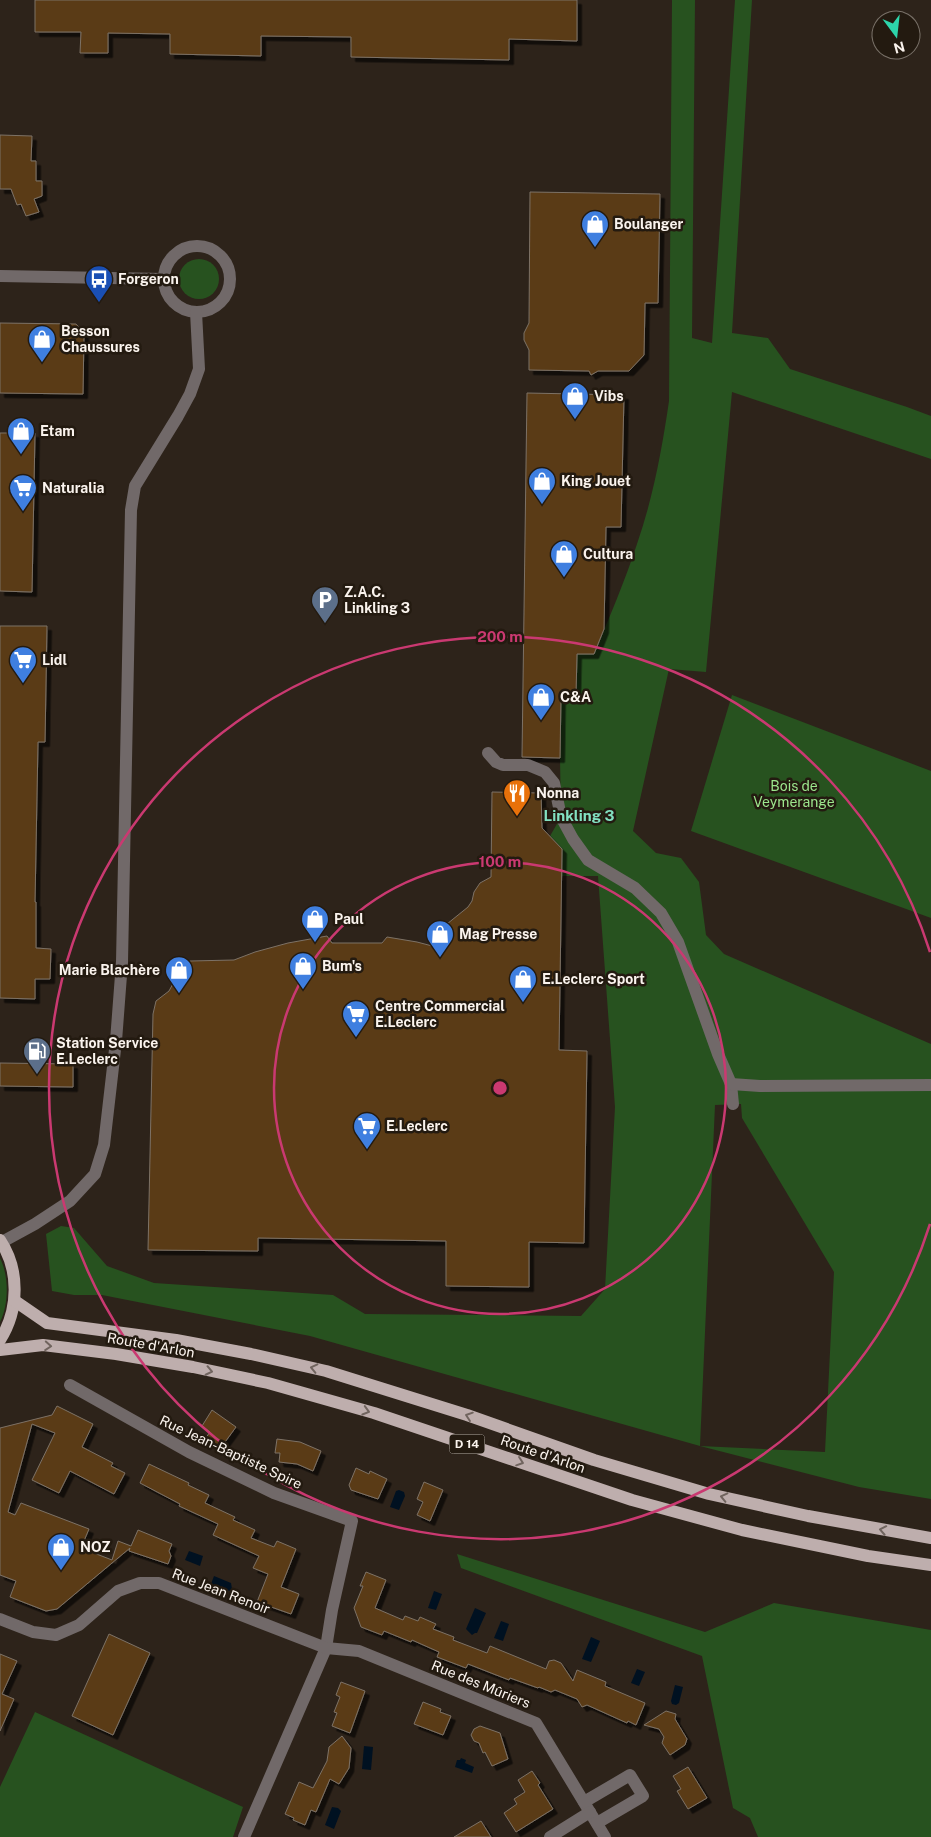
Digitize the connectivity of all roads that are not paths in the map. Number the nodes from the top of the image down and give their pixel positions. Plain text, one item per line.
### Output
1 (0, 276) edge
2 (164, 279) junction
3 (196, 312) junction
4 (488, 753) dead end
5 (730, 1084) junction
6 (931, 1085) edge
7 (733, 1104) dead end
8 (1, 1241) edge
9 (15, 1301) junction
10 (0, 1340) edge
11 (0, 1350) edge
12 (70, 1385) dead end
13 (931, 1538) edge
14 (931, 1565) edge
15 (0, 1619) edge
16 (326, 1648) junction
17 (587, 1807) junction
18 (597, 1823) junction
19 (244, 1837) edge
20 (550, 1837) edge
21 (605, 1837) edge

1 - 2 street
2 - 3 street
2 - 3 street
3 - 8 street
4 - 5 street
5 - 6 street
5 - 7 street
8 - 9 main road
9 - 10 main road
13 -> 9 main road, Route d'Arlon / D 14
11 -> 14 main road, Route d'Arlon / D 14
12 - 16 street, Rue Jean-Baptiste Spire
15 - 16 street, Rue Jean Renoir
16 - 17 street, Rue des Mûriers
16 - 19 street, Rue Jean-Baptiste Spire
17 - 18 street, Rue des Mûriers
17 - 18 street
17 - 20 street
18 - 21 street, Rue des Mûriers

